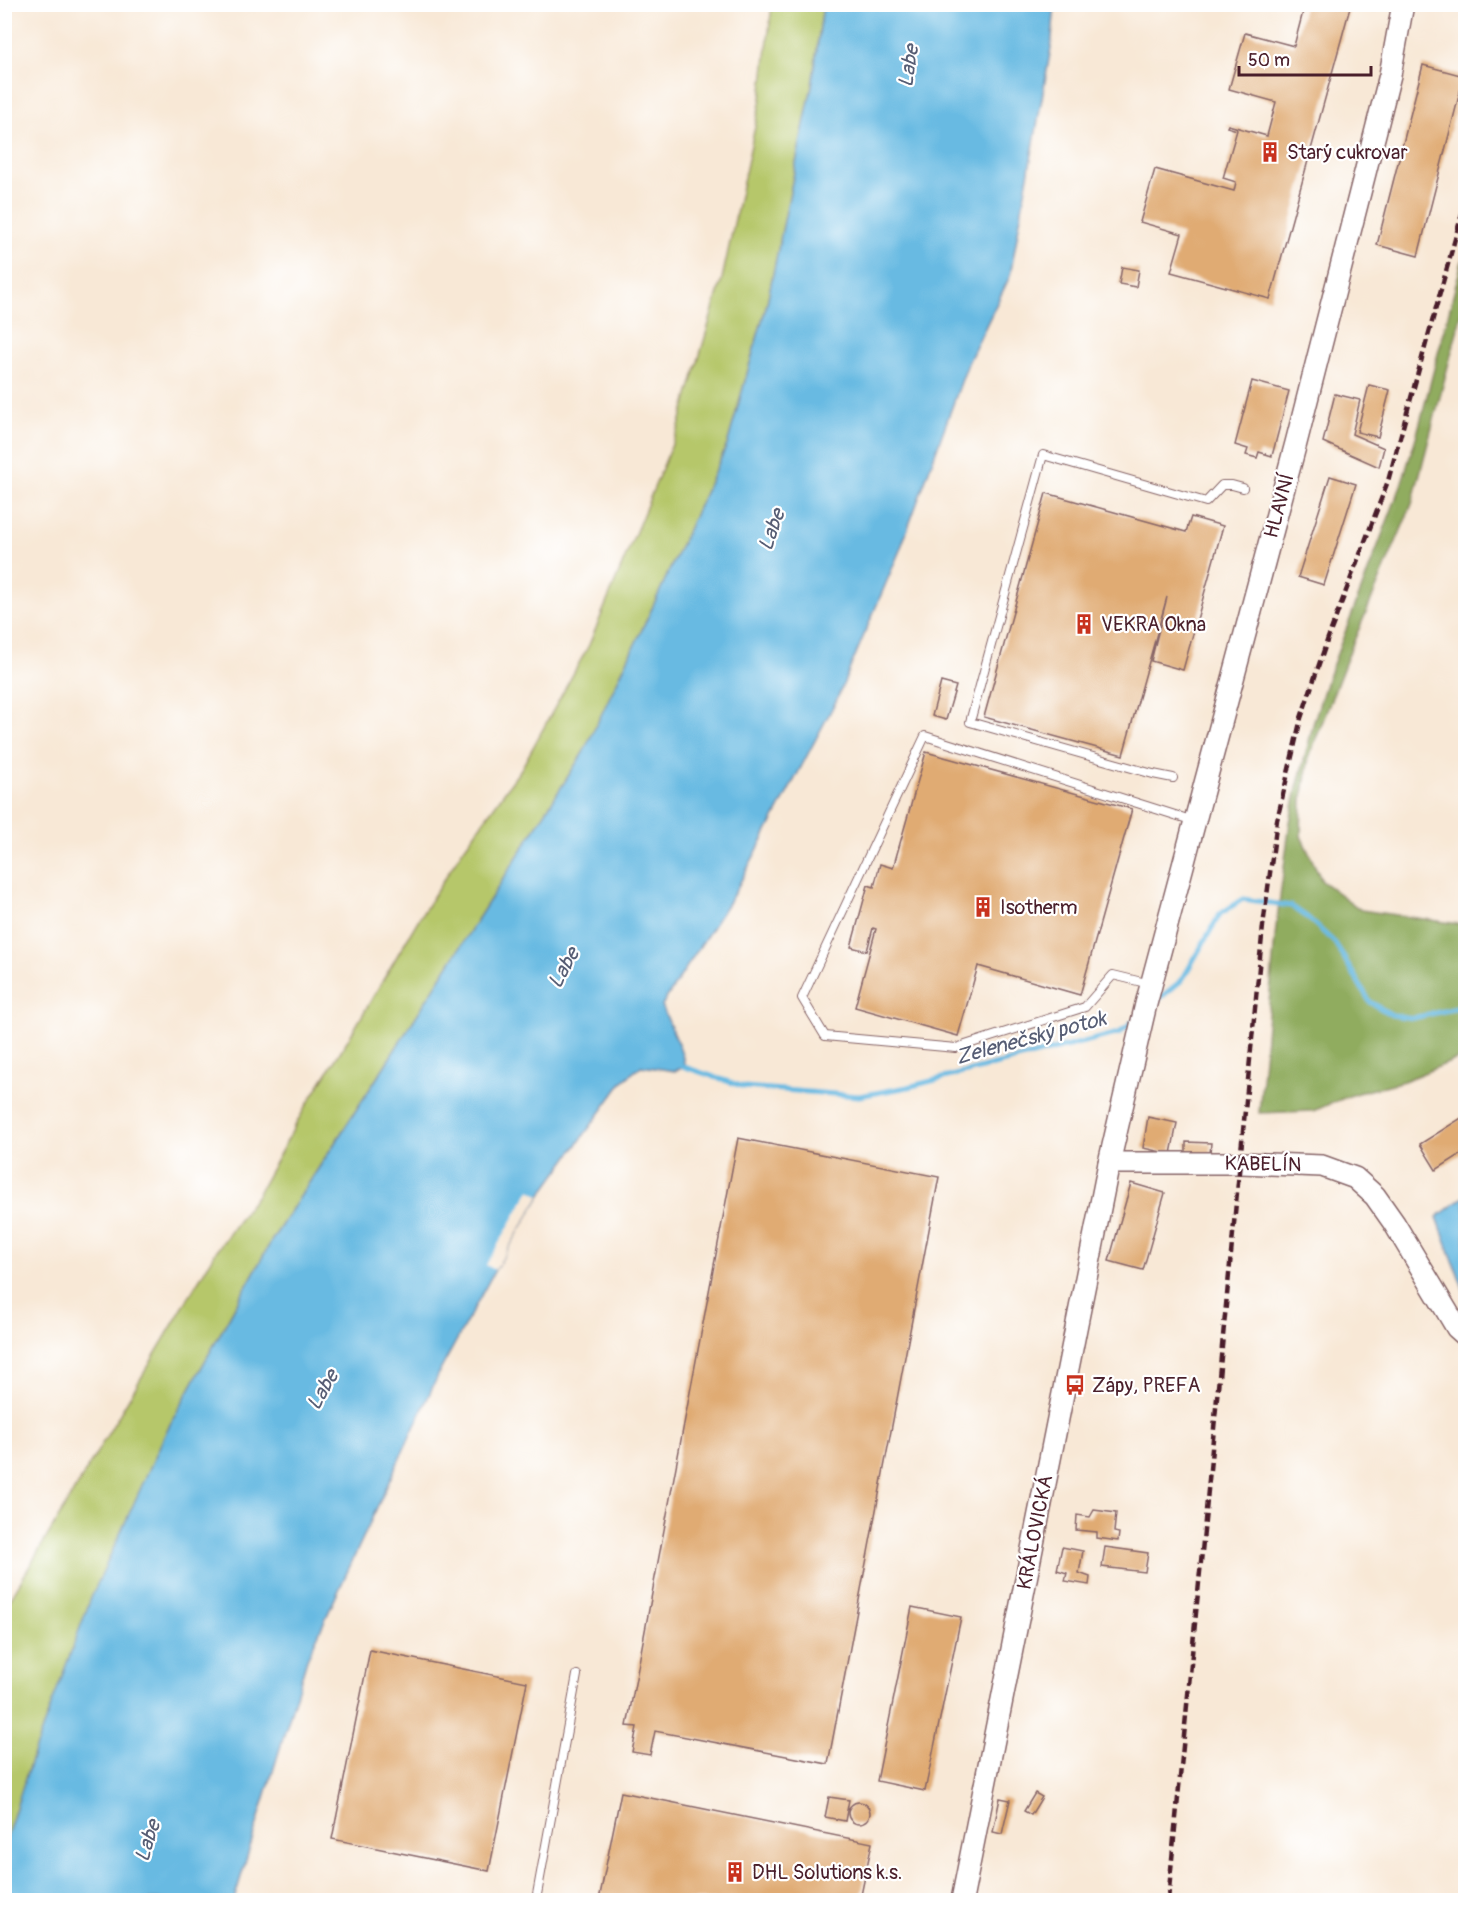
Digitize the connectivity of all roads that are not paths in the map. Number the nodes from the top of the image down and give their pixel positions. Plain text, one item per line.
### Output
1 (1403, 4) edge
2 (1243, 488) dead end
3 (1173, 778) dead end
4 (1195, 821) junction
5 (1148, 994) junction
6 (1135, 1052) joint
7 (1109, 1163) junction
8 (1466, 1336) edge
9 (577, 1675) dead end
10 (536, 1900) edge
11 (962, 1900) edge

1 - 4 main road, HLAVNÍ
2 - 3 lane
4 - 5 main road, HLAVNÍ
4 - 5 lane
5 - 6 main road, HLAVNÍ
6 - 7 main road, KRÁLOVICKÁ
7 - 8 main road, KABELÍN
7 - 11 main road, KRÁLOVICKÁ
9 - 10 lane

